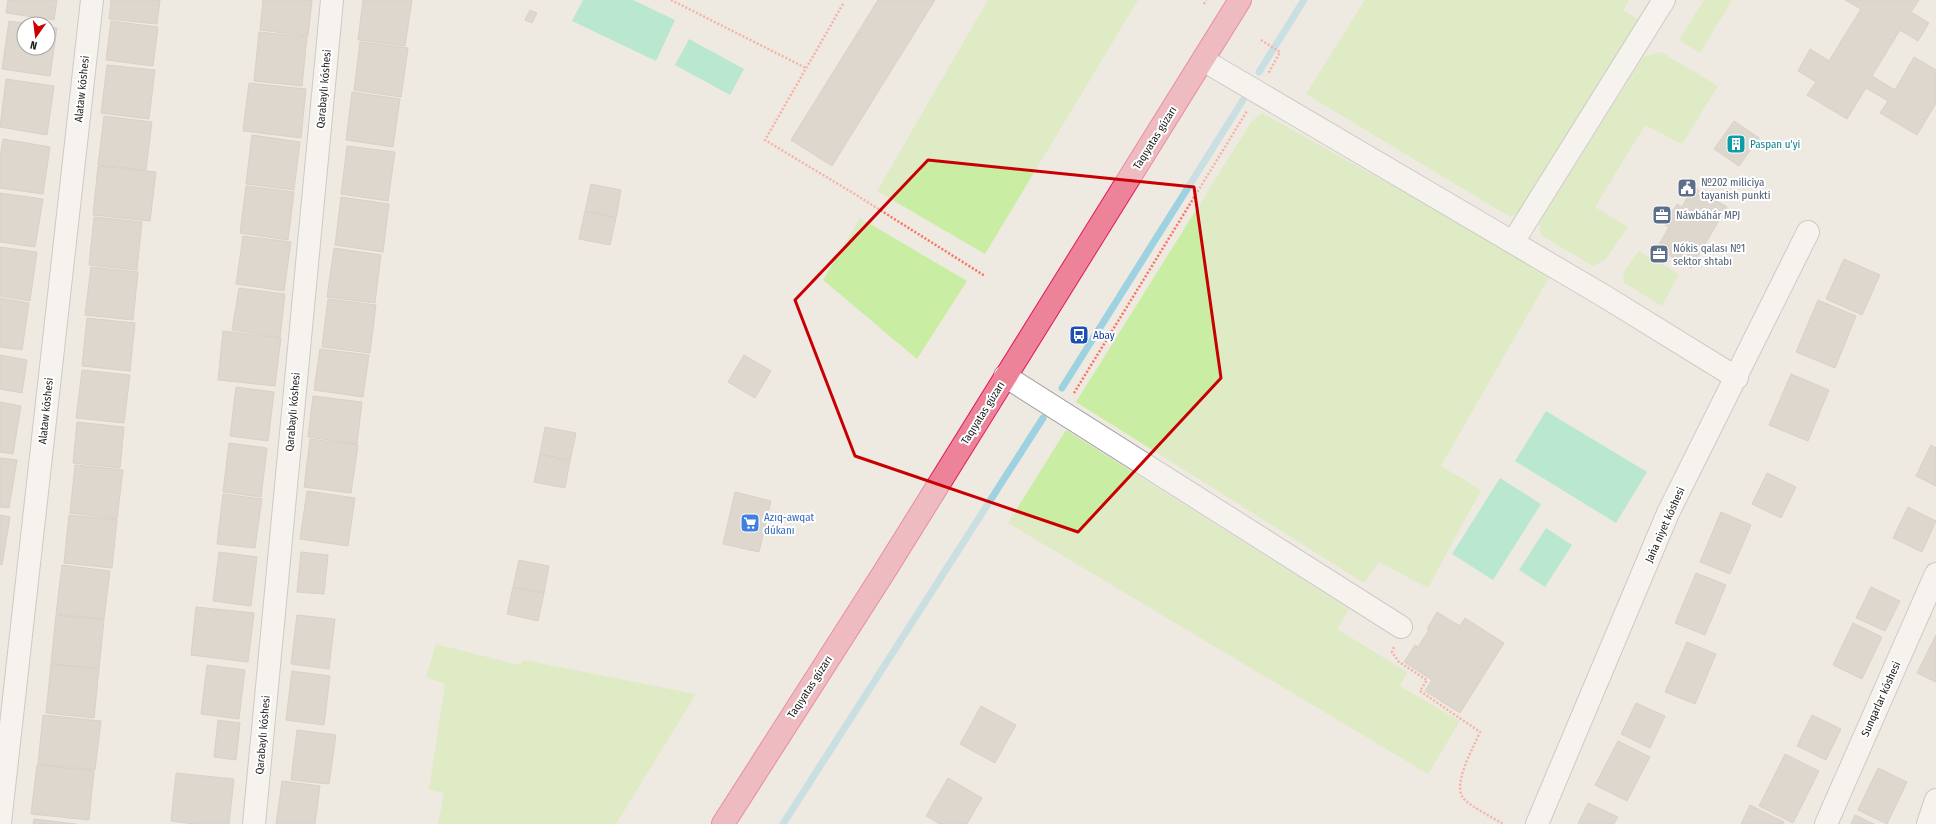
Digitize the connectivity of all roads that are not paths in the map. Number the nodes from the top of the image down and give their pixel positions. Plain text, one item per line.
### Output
1 (92, 0) edge
2 (332, 0) edge
3 (1240, 0) edge
4 (1664, 0) edge
5 (1203, 60) junction
6 (1808, 232) dead end
7 (1513, 242) junction
8 (1005, 376) junction
9 (1737, 378) junction
10 (1936, 574) edge
11 (1401, 627) road end
12 (1936, 800) edge
13 (0, 823) edge
14 (254, 824) edge
15 (723, 824) edge
16 (1537, 824) edge
17 (1826, 824) edge
18 (1928, 824) edge

1 - 13 street, Alataw kóshesi
2 - 14 street, Qarabaylı kóshesi
3 - 5 highway, Taqıyatas gúzarı
4 - 7 street
5 - 7 street
5 - 8 highway, Taqıyatas gúzarı
6 - 9 street, Jańa niyet kóshesi
7 - 9 street
8 - 11 street
8 - 15 highway, Taqıyatas gúzarı
9 - 16 street, Jańa niyet kóshesi
10 - 17 street, Sunqarlar kóshesi
12 - 18 street

